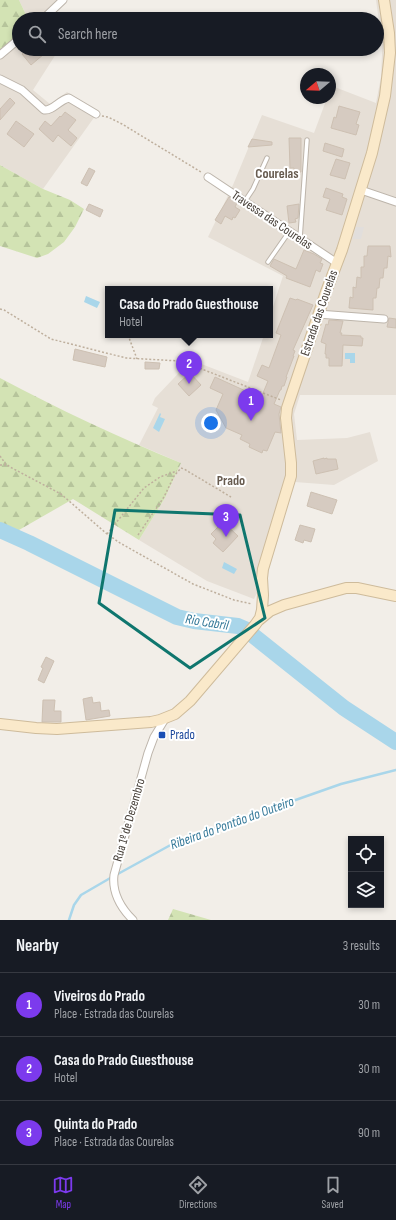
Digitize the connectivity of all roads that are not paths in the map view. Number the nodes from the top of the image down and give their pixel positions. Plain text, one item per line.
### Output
1 (63, 0) edge
2 (384, 0) edge
3 (50, 12) edge
4 (12, 45) edge
5 (0, 55) edge
6 (0, 79) edge
7 (96, 114) road end
8 (307, 140) dead end
9 (267, 158) dead end
10 (208, 177) road end
11 (361, 190) junction
12 (245, 202) junction
13 (396, 202) edge
14 (289, 231) junction
15 (300, 238) junction
16 (268, 262) dead end
17 (337, 263) junction
18 (318, 314) junction
19 (384, 319) dead end
20 (263, 585) junction
21 (396, 596) edge
22 (263, 606) junction
23 (278, 606) junction
24 (257, 623) junction
25 (166, 719) junction
26 (0, 724) edge
27 (133, 920) edge

1 - 3 street
2 - 11 main road, Estrada das Courelas
4 - 5 street
6 - 7 street
8 - 15 lane
9 - 12 lane
10 - 12 street, Travessa das Courelas
11 - 13 street
11 - 17 main road, Estrada das Courelas
12 - 14 street, Travessa das Courelas
14 - 15 street, Travessa das Courelas
14 - 16 lane
15 - 17 street, Travessa das Courelas
17 - 18 main road, Estrada das Courelas
18 - 19 street
18 - 20 main road, Estrada das Courelas
20 - 22 main road, Estrada das Courelas
20 - 23 main road
21 - 23 main road
22 - 23 main road
22 - 24 main road, Estrada das Courelas
23 - 24 main road
24 - 25 main road
25 - 26 main road
25 - 27 street, Rua 1º de Dezembro

